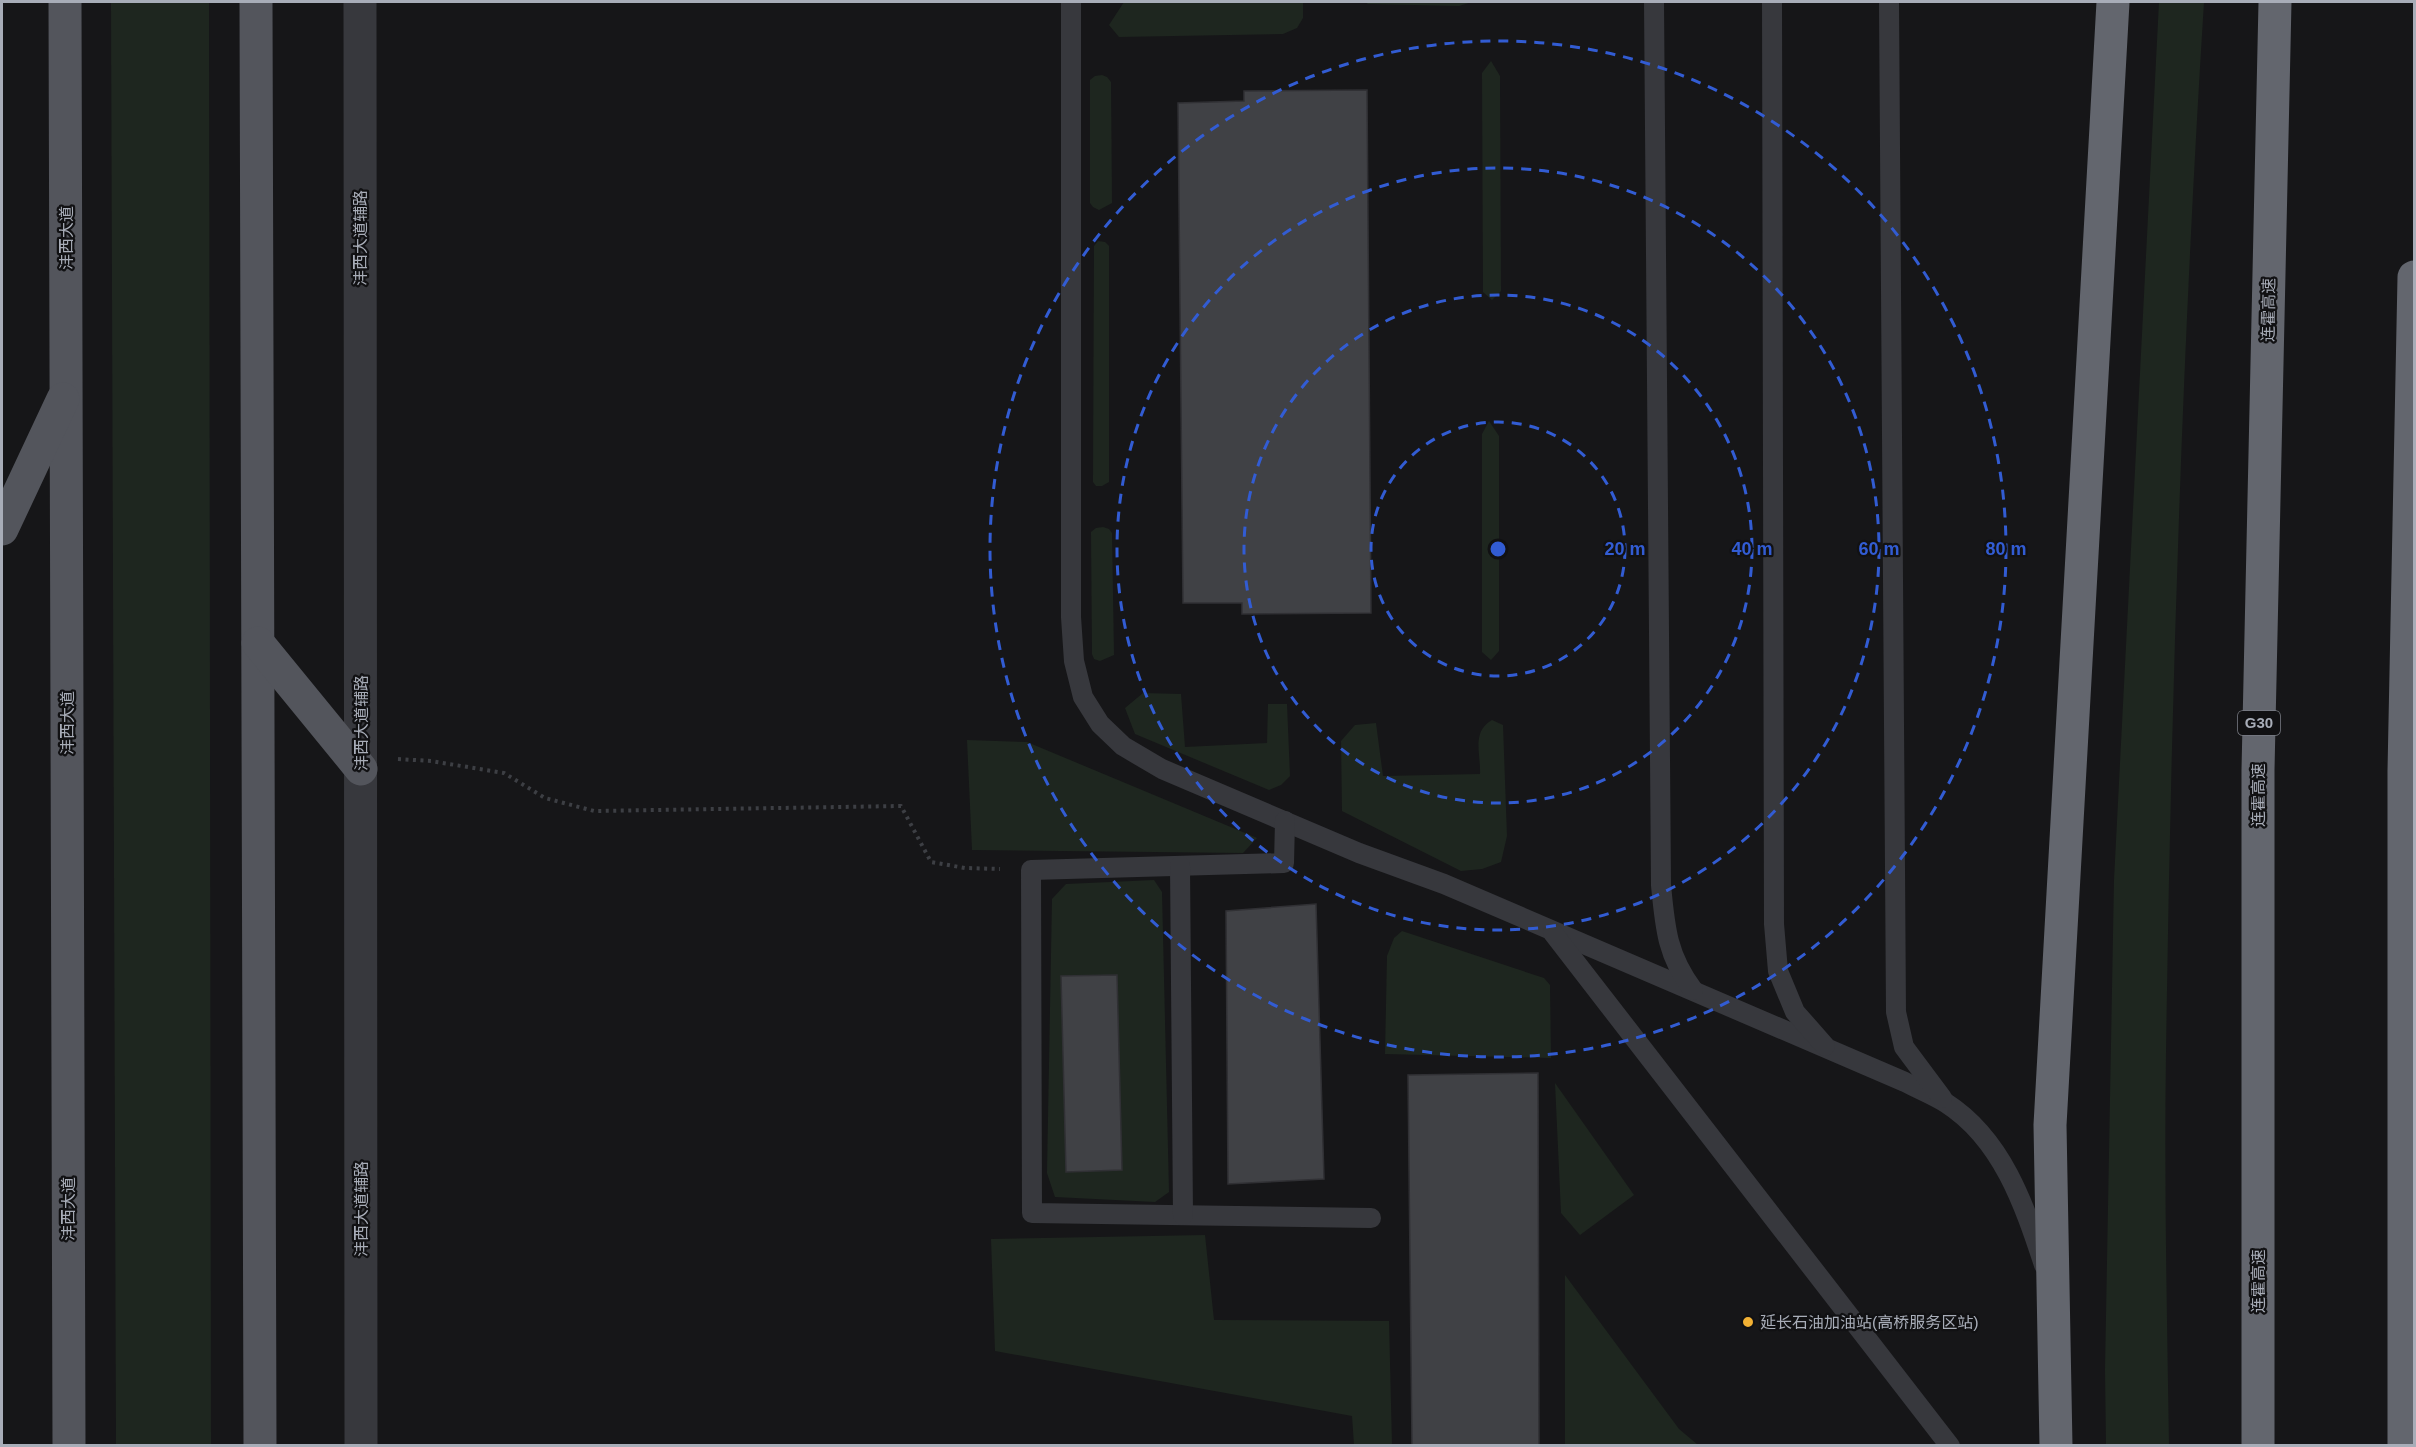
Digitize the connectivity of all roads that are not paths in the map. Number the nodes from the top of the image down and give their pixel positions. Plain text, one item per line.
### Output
1 (65, 2) edge
2 (256, 2) edge
3 (360, 2) edge
4 (1071, 2) edge
5 (1654, 2) edge
6 (1772, 2) edge
7 (1889, 2) edge
8 (2112, 2) edge
9 (2275, 2) edge
10 (2415, 277) edge
11 (67, 392) junction
12 (2, 529) edge
13 (258, 643) junction
14 (361, 763) junction
15 (1285, 821) junction
16 (1180, 866) junction
17 (1551, 931) junction
18 (1695, 992) junction
19 (1829, 1050) junction
20 (1946, 1104) junction
21 (1183, 1215) junction
22 (1371, 1218) dead end
23 (2053, 1294) junction
24 (69, 1446) edge
25 (260, 1446) edge
26 (361, 1446) edge
27 (1950, 1446) edge
28 (2056, 1446) edge
29 (2258, 1446) edge
30 (2404, 1446) edge

1 - 11 main road, 沣西大道
2 - 13 main road
3 - 14 street, 沣西大道辅路
4 - 15 lane
5 - 18 lane
6 - 19 lane
7 - 20 lane
8 - 23 highway
9 - 29 highway, 连霍高速 / G30
10 - 30 highway
11 - 12 main road
11 - 24 main road, 沣西大道
13 - 14 main road
13 - 25 main road
14 - 26 street, 沣西大道辅路
15 - 16 lane
15 - 17 lane
16 - 21 lane
16 - 21 lane
17 - 18 lane
17 - 27 lane
18 - 19 lane
19 - 20 lane
20 - 23 lane
21 - 22 lane
23 - 28 highway

